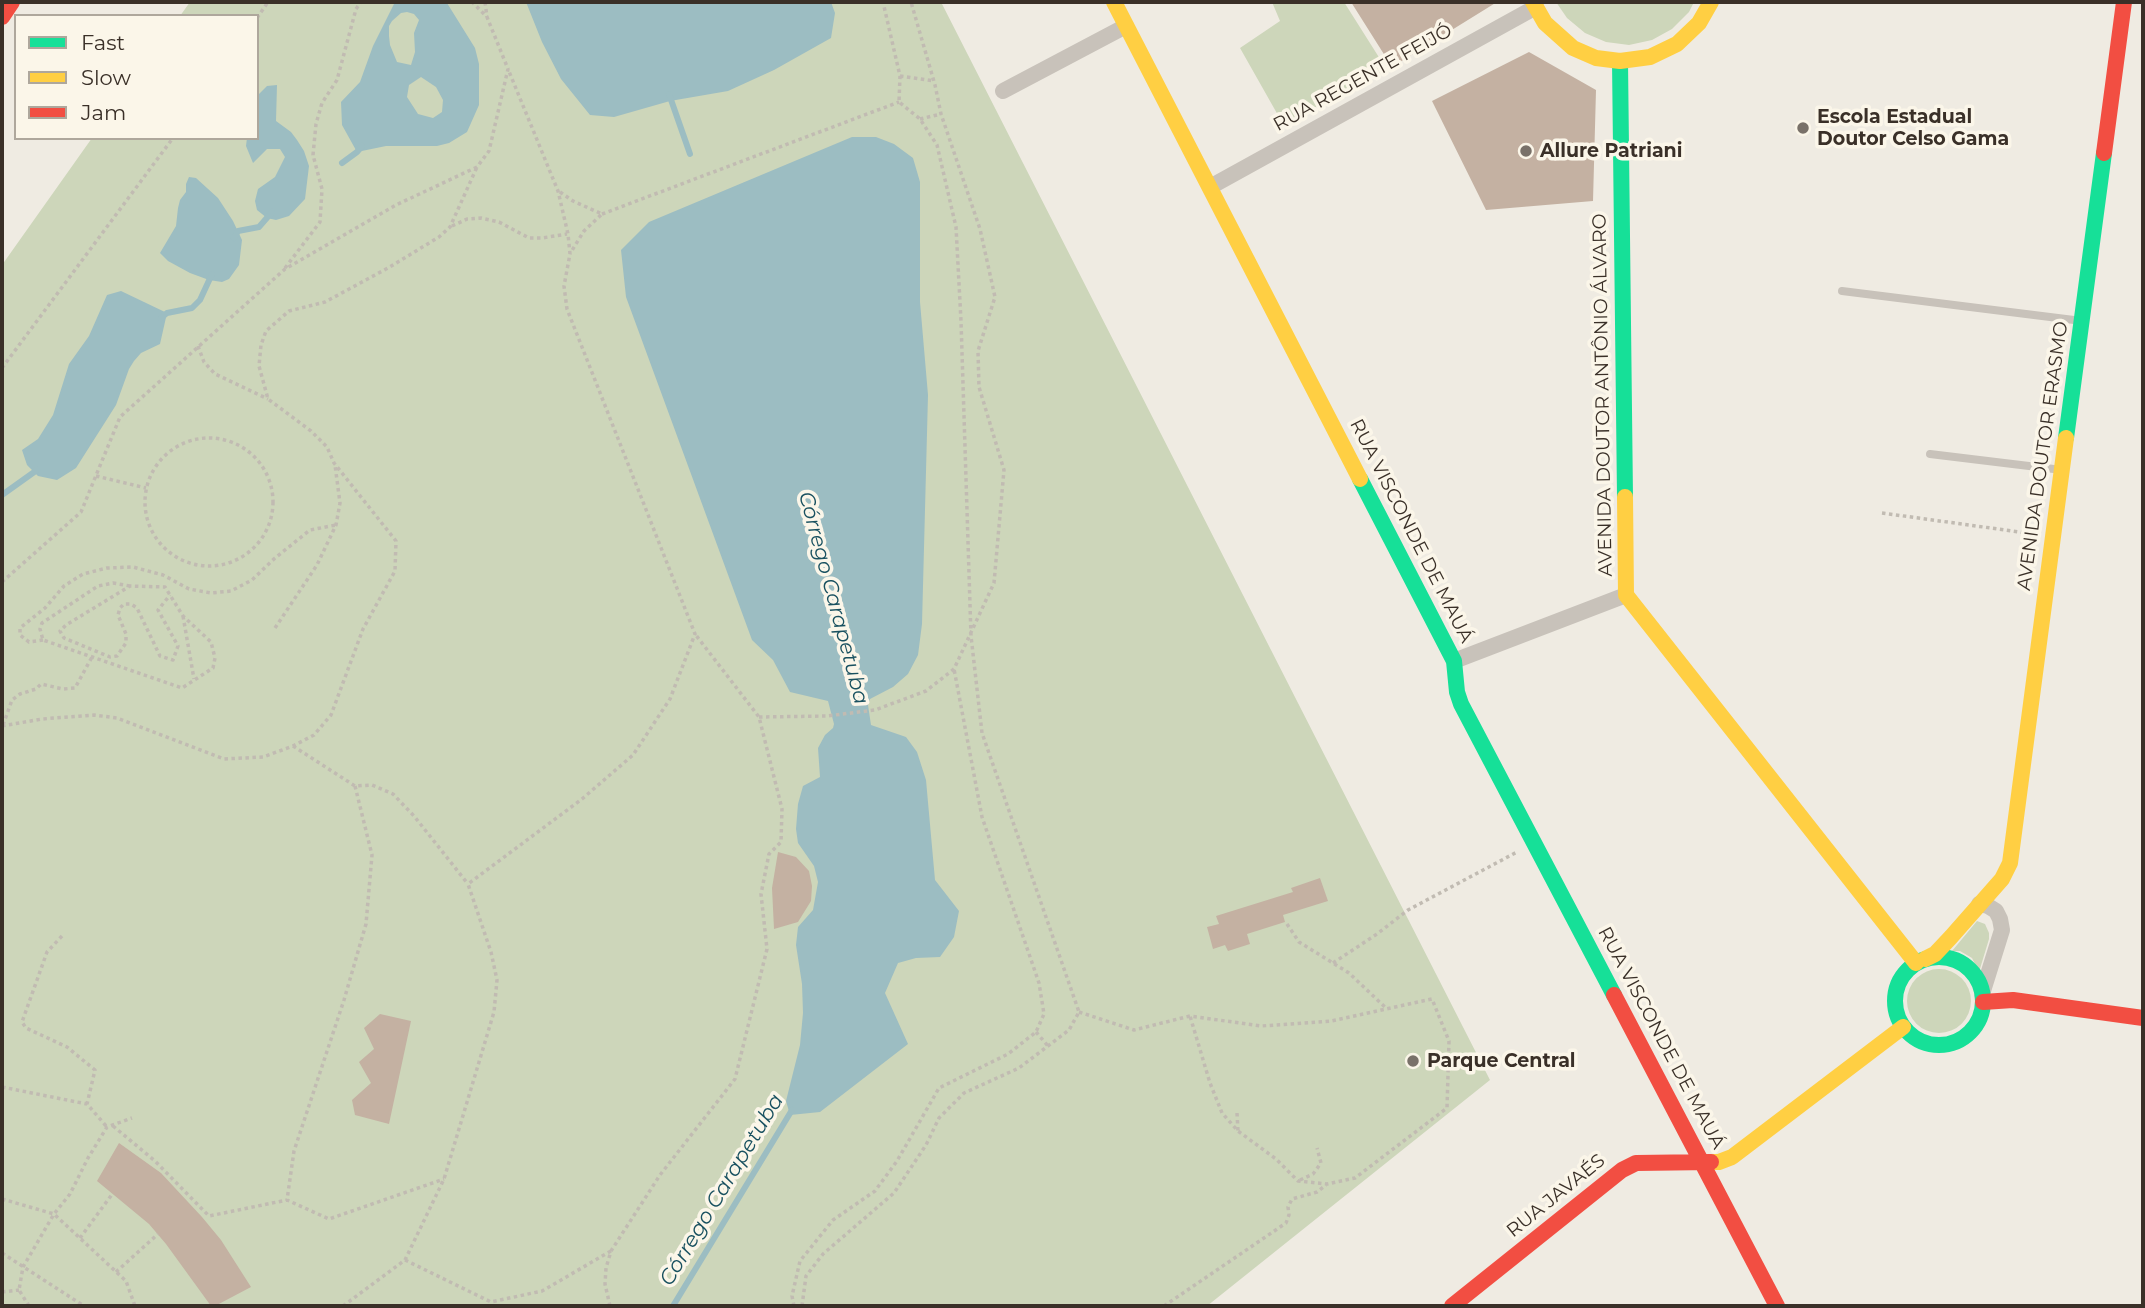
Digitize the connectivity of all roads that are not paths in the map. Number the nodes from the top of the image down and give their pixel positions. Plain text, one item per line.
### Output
1 (12, 2) edge
2 (1114, 2) edge
3 (1711, 2) edge
4 (2124, 2) edge
5 (1535, 4) edge
6 (2, 17) edge
7 (1126, 26) junction
8 (1620, 61) junction
9 (1003, 92) dead end
10 (1210, 187) junction
11 (1842, 292) dead end
12 (2082, 321) junction
13 (1930, 454) dead end
14 (2062, 470) junction
15 (1626, 595) junction
16 (1454, 661) junction
17 (1979, 904) junction
18 (1921, 961) junction
19 (1983, 998) junction
20 (2143, 1018) edge
21 (1903, 1027) junction
22 (1702, 1162) junction
23 (1452, 1306) edge
24 (1777, 1306) edge

1 - 6 street
2 - 7 street, RUA VISCONDE DE MAUÁ
3 - 8 street
4 - 12 street, AVENIDA DOUTOR ERASMO
5 - 8 street
5 - 10 street, RUA REGENTE FEIJÓ
7 - 9 street
7 - 10 street, RUA VISCONDE DE MAUÁ
8 - 15 street, AVENIDA DOUTOR ANTÔNIO ÁLVARO
10 - 16 street, RUA VISCONDE DE MAUÁ
11 - 12 lane
12 - 14 street, AVENIDA DOUTOR ERASMO
13 - 14 lane
14 - 17 street, AVENIDA DOUTOR ERASMO
15 - 16 street
15 - 18 street, AVENIDA DOUTOR ANTÔNIO ÁLVARO
16 - 22 street, RUA VISCONDE DE MAUÁ
17 - 18 street, AVENIDA DOUTOR ERASMO
17 - 19 street
18 - 19 street
18 - 21 street
19 - 20 street
19 - 21 street
21 - 22 street, RUA JAVAÉS
22 - 23 street, RUA JAVAÉS
22 - 24 street, RUA VISCONDE DE MAUÁ

